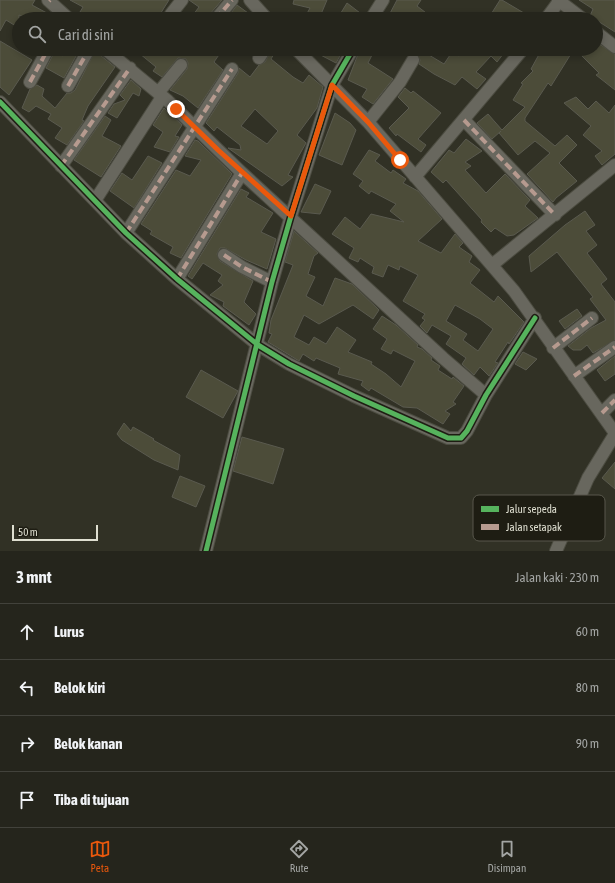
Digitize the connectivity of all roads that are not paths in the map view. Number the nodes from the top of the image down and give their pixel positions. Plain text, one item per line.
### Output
1 (48, 0) edge
2 (182, 0) edge
3 (232, 0) edge
4 (250, 0) edge
5 (383, 0) edge
6 (559, 0) edge
7 (61, 12) edge
8 (173, 12) edge
9 (222, 12) edge
10 (261, 12) edge
11 (375, 12) edge
12 (551, 12) edge
13 (574, 12) edge
14 (603, 38) edge
15 (615, 47) edge
16 (44, 56) edge
17 (86, 56) edge
18 (114, 56) edge
19 (303, 56) edge
20 (349, 56) edge
21 (517, 56) edge
22 (413, 60) dead end
23 (181, 65) dead end
24 (130, 68) junction
25 (232, 69) dead end
26 (30, 82) dead end
27 (332, 85) junction
28 (68, 86) dead end
29 (160, 95) junction
30 (0, 102) edge
31 (464, 120) junction
32 (368, 122) junction
33 (194, 126) junction
34 (615, 165) edge
35 (61, 166) junction
36 (242, 173) junction
37 (415, 177) junction
38 (96, 199) junction
39 (555, 215) junction
40 (291, 216) junction
41 (126, 233) junction
42 (224, 255) dead end
43 (492, 265) junction
44 (177, 279) junction
45 (272, 282) junction
46 (534, 318) junction
47 (592, 318) dead end
48 (258, 345) junction
49 (615, 347) edge
50 (553, 348) junction
51 (574, 376) junction
52 (486, 395) junction
53 (615, 400) edge
54 (602, 413) junction
55 (615, 433) edge
56 (581, 495) edge
57 (560, 541) edge
58 (206, 551) edge
59 (556, 551) edge

1 - 7 street
2 - 8 street
3 - 9 street
4 - 10 street
5 - 11 street
6 - 12 street
6 - 13 street
14 - 15 street
16 - 26 street
17 - 28 street
18 - 24 street
19 - 27 street
20 - 27 street
21 - 31 street
22 - 32 street
23 - 29 street
24 - 29 street
24 - 35 street
25 - 33 street
27 - 32 street
27 - 40 street
29 - 33 street
29 - 38 street
30 - 35 street
31 - 37 street
31 - 39 street
32 - 37 street
33 - 36 street
33 - 41 street
34 - 39 street
35 - 38 street
36 - 40 street
36 - 44 street
37 - 43 street
38 - 41 street
39 - 43 street
40 - 45 street
40 - 52 street
41 - 44 street
42 - 45 street
43 - 46 street
44 - 48 street
45 - 48 street
46 - 50 street
46 - 52 street
47 - 50 street
48 - 52 street
48 - 58 street
49 - 51 street
50 - 51 street
51 - 54 street
53 - 54 street
54 - 55 street
55 - 56 street
57 - 59 street

